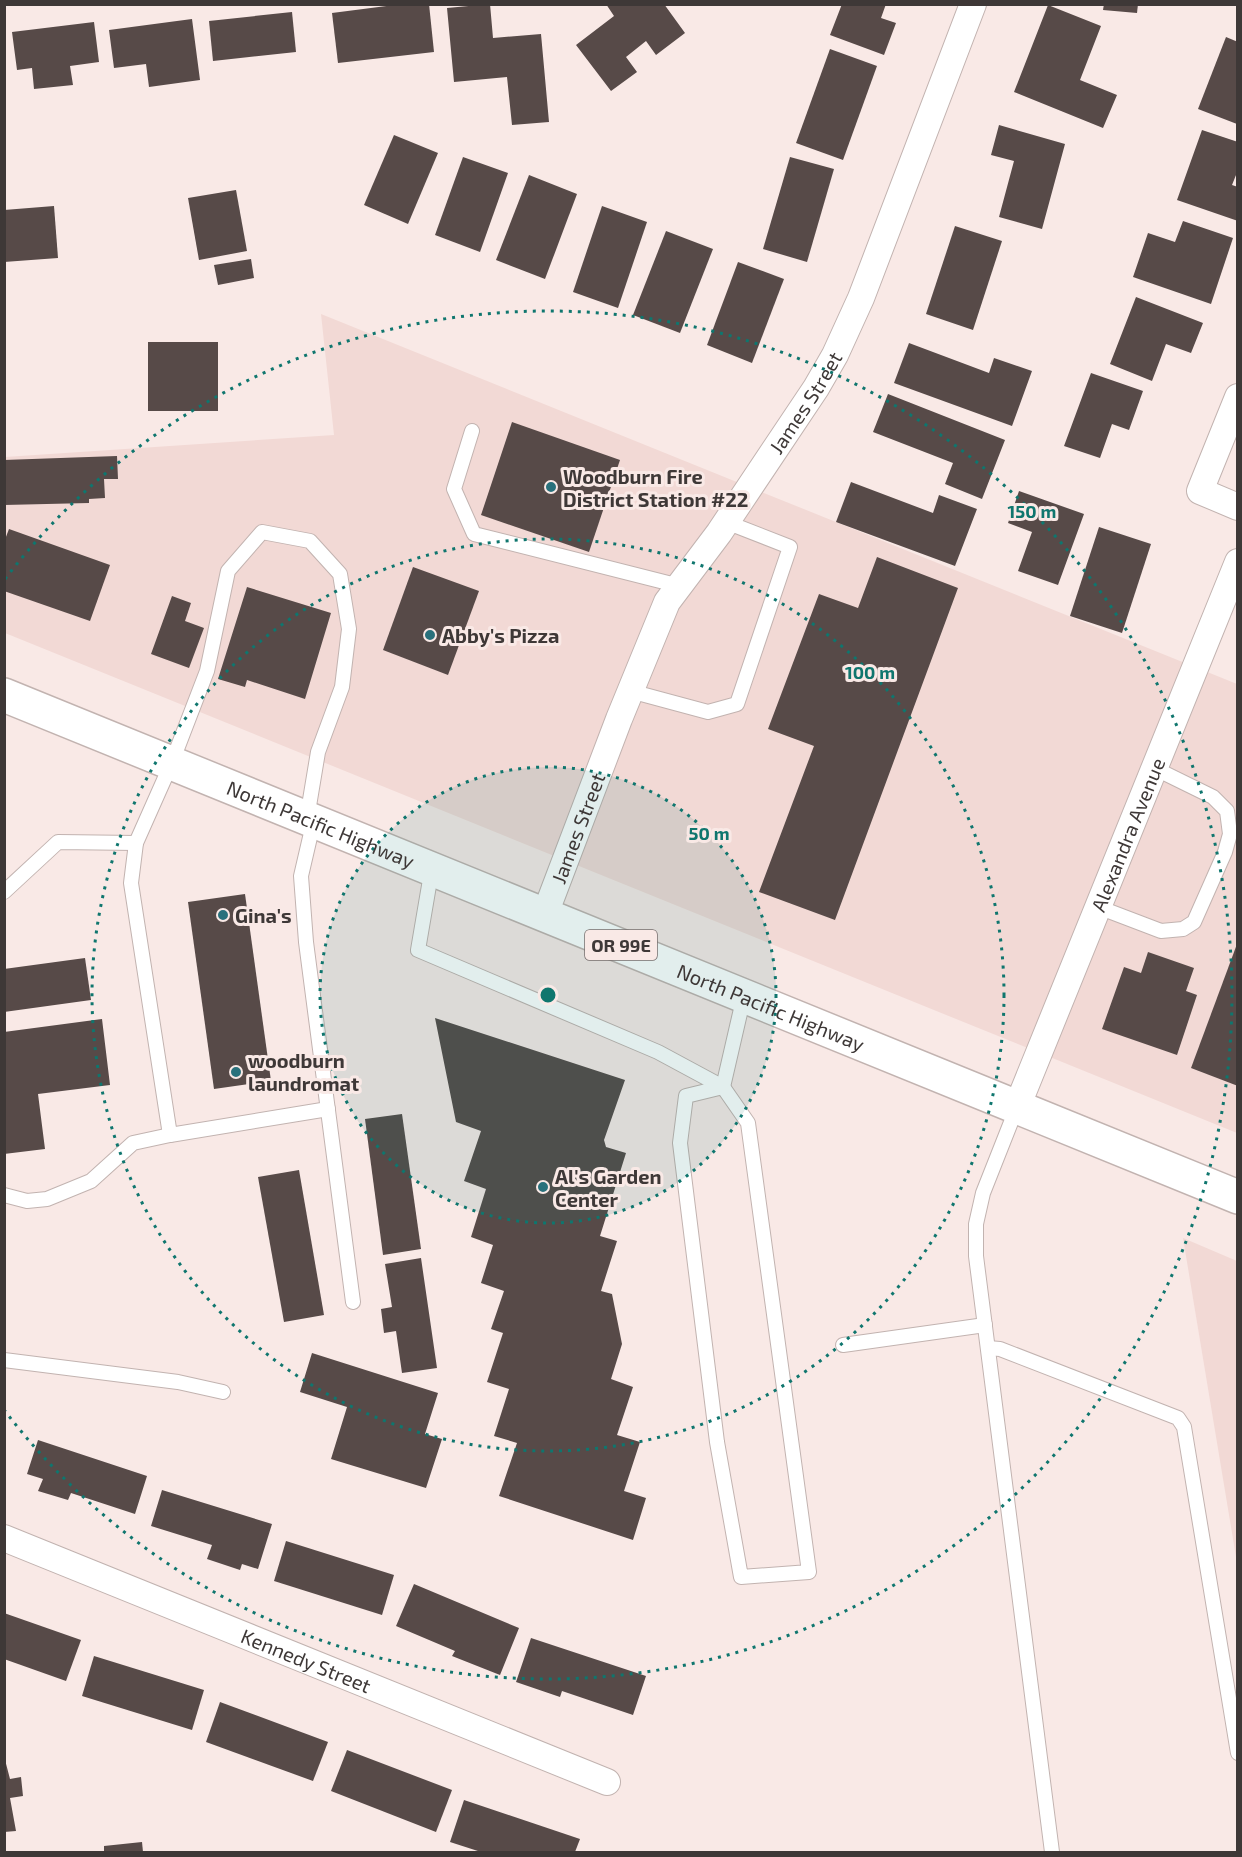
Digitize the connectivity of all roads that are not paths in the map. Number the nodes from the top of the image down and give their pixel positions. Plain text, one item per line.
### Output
1 (973, 4) edge
2 (1238, 396) edge
3 (472, 431) dead end
4 (1238, 507) edge
5 (726, 522) junction
6 (1238, 562) edge
7 (680, 585) junction
8 (630, 692) junction
9 (4, 695) edge
10 (172, 762) junction
11 (1154, 768) junction
12 (310, 819) junction
13 (136, 843) junction
14 (432, 868) junction
15 (4, 892) edge
16 (1098, 907) junction
17 (545, 914) junction
18 (744, 996) junction
19 (723, 1087) junction
20 (1017, 1107) junction
21 (328, 1108) junction
22 (170, 1135) junction
23 (4, 1195) edge
24 (1238, 1197) edge
25 (353, 1302) dead end
26 (985, 1325) junction
27 (843, 1345) dead end
28 (988, 1348) junction
29 (4, 1360) edge
30 (223, 1392) dead end
31 (4, 1538) edge
32 (1238, 1753) edge
33 (607, 1782) dead end
34 (1052, 1852) edge

1 - 5 street, James Street
2 - 4 street
3 - 7 lane
5 - 7 street, James Street
5 - 8 lane
6 - 11 street, Alexandra Avenue
7 - 8 street, James Street
8 - 17 street, James Street
9 - 10 main road, North Pacific Highway / OR 99E
10 - 12 main road, North Pacific Highway / OR 99E
10 - 12 lane
10 - 13 lane
11 - 16 street, Alexandra Avenue
11 - 16 lane
12 - 14 main road, North Pacific Highway / OR 99E
12 - 21 lane
13 - 15 lane
13 - 22 lane
14 - 17 main road, North Pacific Highway / OR 99E
14 - 19 lane
16 - 20 street, Alexandra Avenue
17 - 18 main road, North Pacific Highway / OR 99E
18 - 19 lane
18 - 20 main road, North Pacific Highway / OR 99E
19 - 19 lane
20 - 24 main road, North Pacific Highway / OR 99E
20 - 26 lane
21 - 22 lane
21 - 25 lane
22 - 23 lane
26 - 27 lane
26 - 28 lane
28 - 32 lane
28 - 34 lane
29 - 30 lane
31 - 33 street, Kennedy Street

